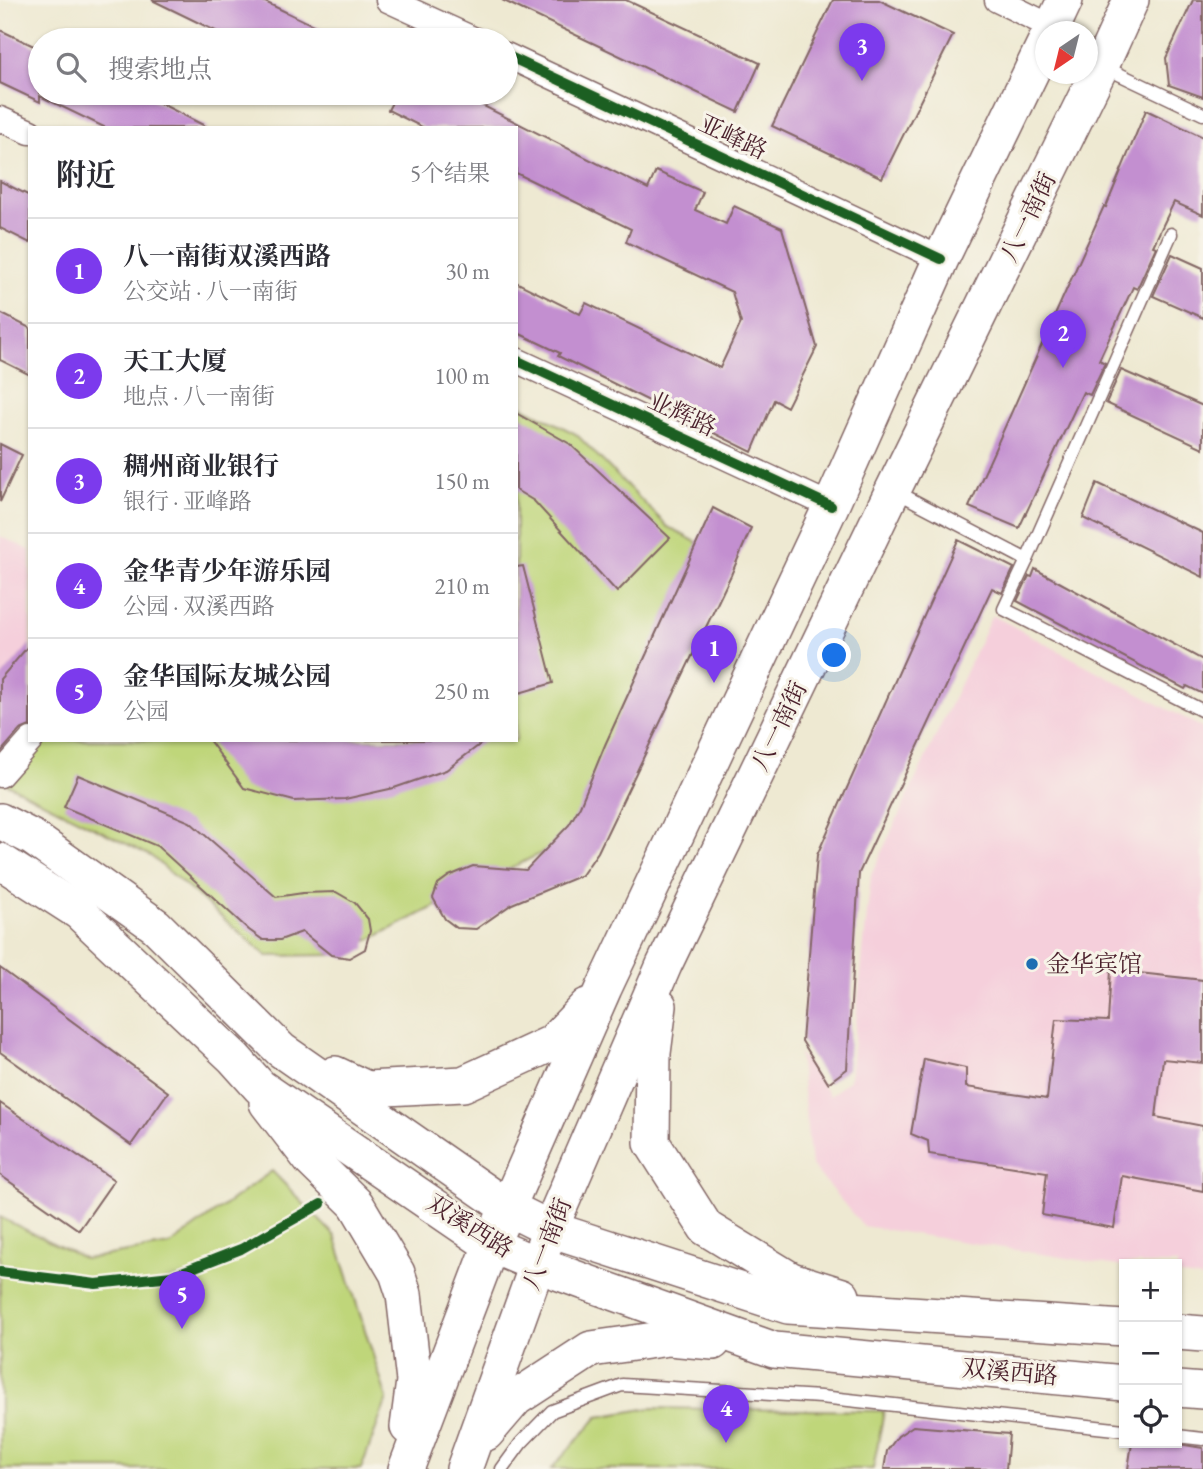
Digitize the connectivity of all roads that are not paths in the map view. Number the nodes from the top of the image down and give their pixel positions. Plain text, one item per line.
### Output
1 (388, 0) edge
2 (997, 0) edge
3 (1131, 0) edge
4 (1044, 21) edge
5 (448, 28) edge
6 (518, 61) edge
7 (1035, 63) edge
8 (1101, 66) junction
9 (1203, 114) edge
10 (0, 118) edge
11 (28, 131) edge
12 (1171, 234) dead end
13 (941, 259) junction
14 (518, 361) edge
15 (893, 490) junction
16 (831, 506) junction
17 (1027, 560) junction
18 (1203, 711) edge
19 (29, 742) edge
20 (0, 775) edge
21 (0, 821) edge
22 (0, 861) edge
23 (664, 965) junction
24 (604, 988) junction
25 (281, 1050) junction
26 (234, 1058) junction
27 (508, 1208) junction
28 (551, 1229) junction
29 (491, 1245) junction
30 (538, 1265) junction
31 (903, 1314) junction
32 (1119, 1328) edge
33 (1182, 1332) edge
34 (1203, 1334) edge
35 (766, 1347) junction
36 (1119, 1383) edge
37 (1182, 1389) edge
38 (1203, 1391) edge
39 (1119, 1429) edge
40 (1182, 1436) edge
41 (1203, 1438) edge
42 (467, 1460) edge
43 (404, 1469) edge
44 (502, 1469) edge

1 - 5 street
2 - 4 street
3 - 8 main road, 八一南街
6 - 13 street, 亚峰路
7 - 13 main road, 八一南街
8 - 9 lane
8 - 15 main road, 八一南街
10 - 11 street
12 - 17 lane
13 - 16 main road, 八一南街
14 - 16 street, 业辉路
15 - 17 lane
15 - 23 main road, 八一南街
16 - 24 main road, 八一南街
17 - 18 lane
19 - 20 street
21 - 25 main road, 双溪西路
22 - 26 main road, 双溪西路
23 - 28 main road, 八一南街
23 - 31 main road
24 - 25 main road
24 - 27 main road, 八一南街
25 - 27 main road, 双溪西路
26 - 29 main road, 双溪西路
26 - 43 main road
27 - 28 main road, 双溪西路
27 - 29 main road, 八一南街
28 - 30 main road, 八一南街
28 - 31 main road, 双溪西路
29 - 30 main road, 双溪西路
29 - 43 main road, 八一南街
30 - 35 main road, 双溪西路
30 - 42 main road, 八一南街
31 - 32 main road, 双溪西路
33 - 34 main road
35 - 36 main road, 双溪西路
35 - 42 main road
37 - 38 main road
39 - 44 lane
40 - 41 lane

